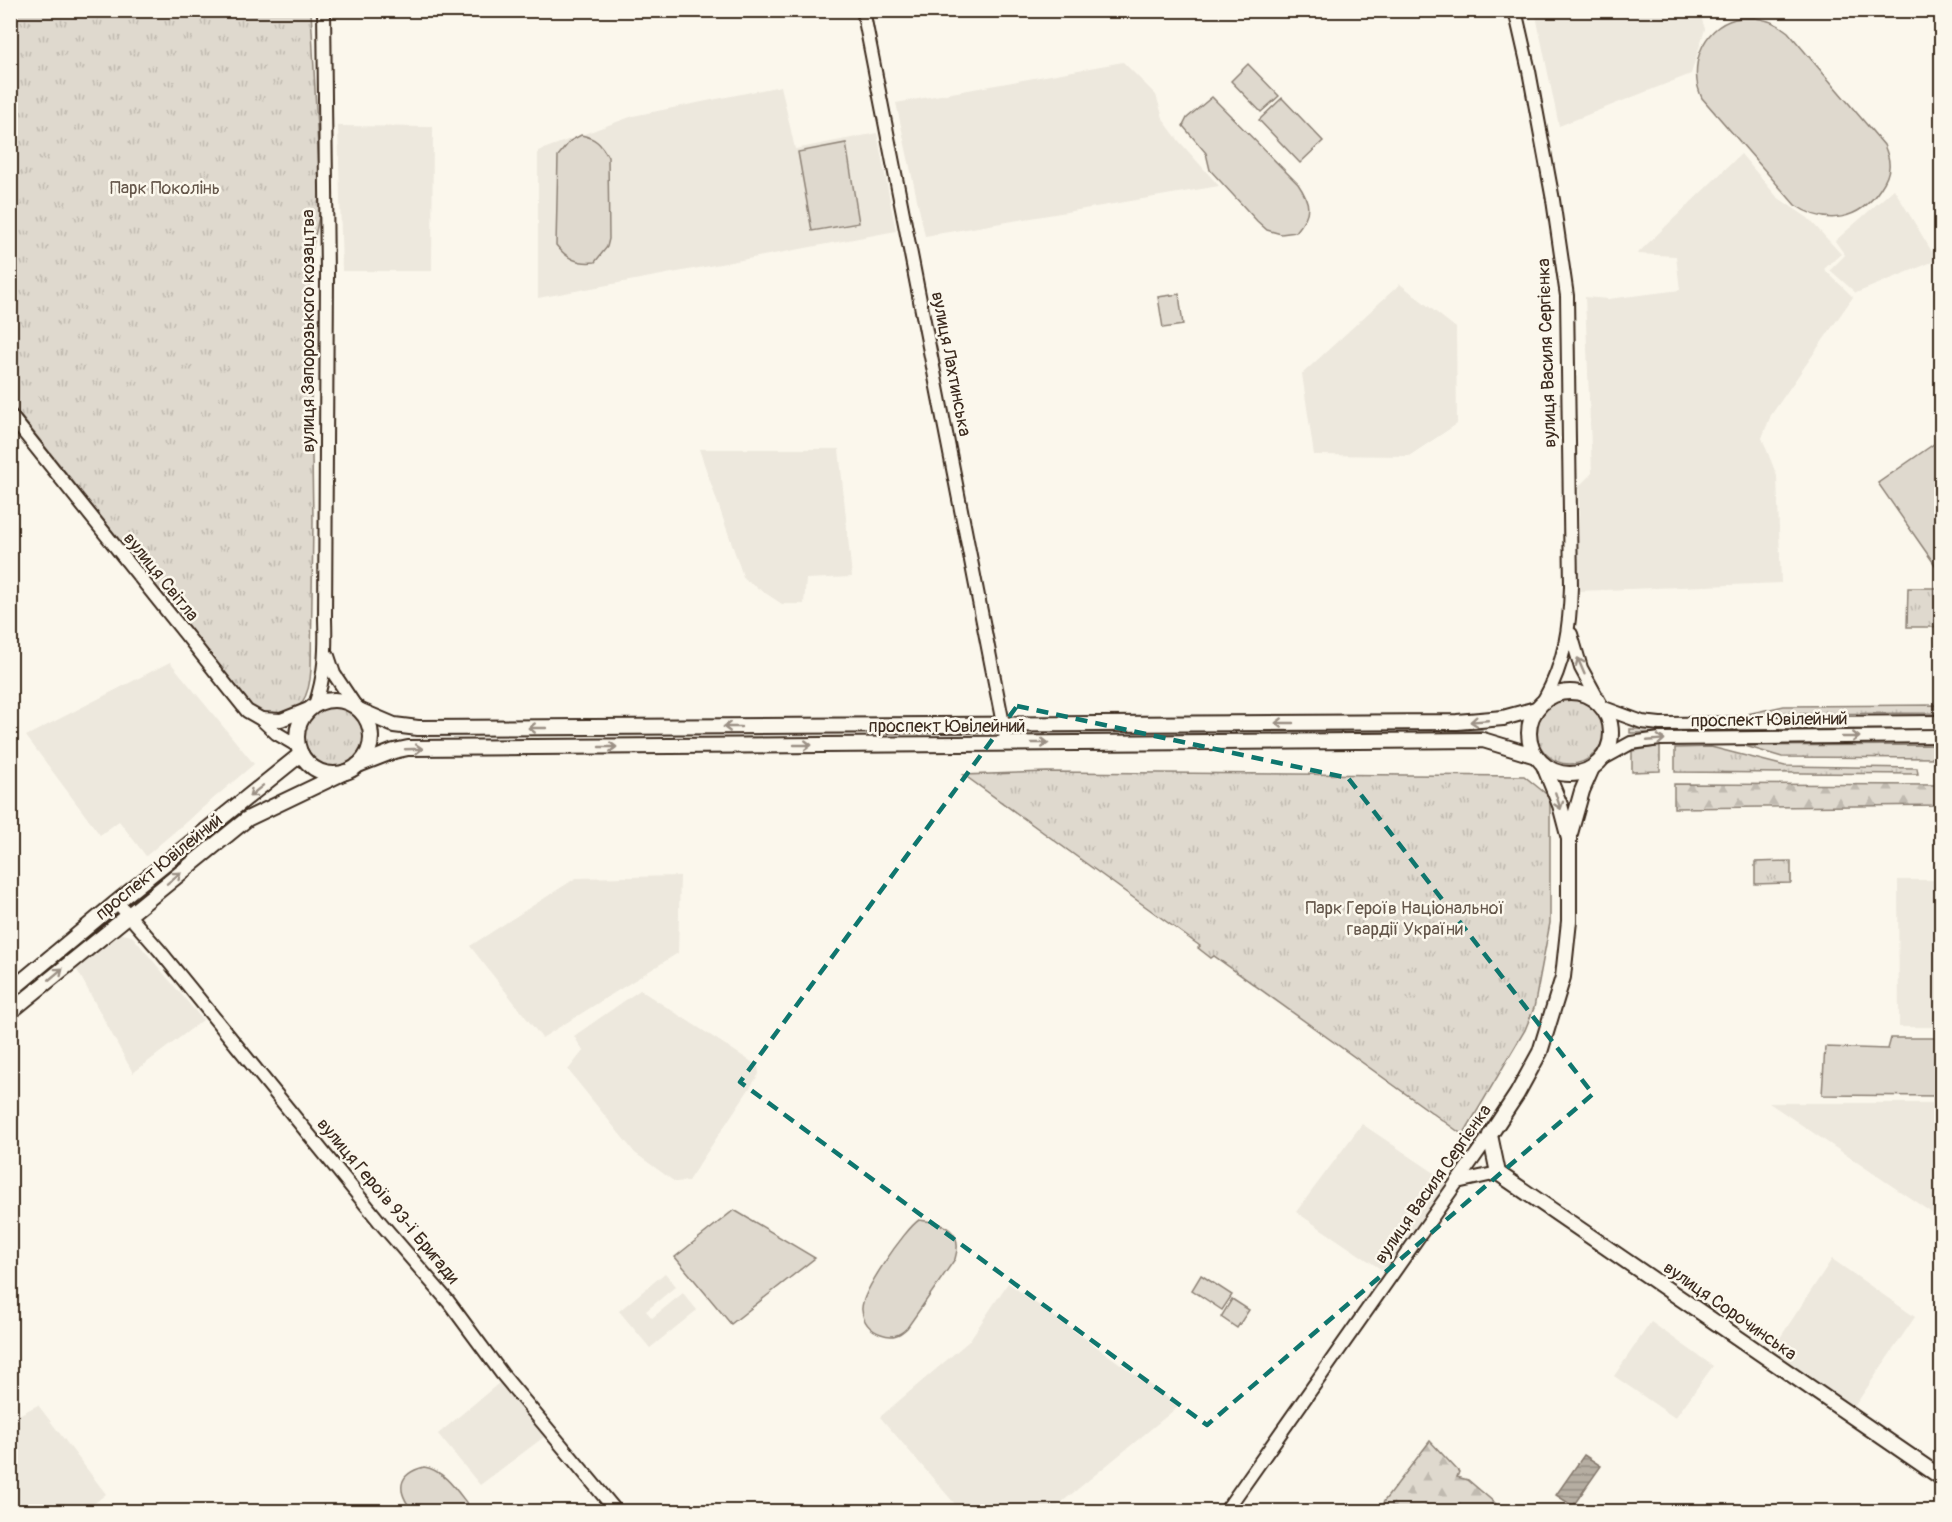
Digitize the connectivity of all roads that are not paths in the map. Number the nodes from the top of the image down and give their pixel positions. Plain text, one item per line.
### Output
1 (324, 10) edge
2 (863, 10) edge
3 (1515, 10) edge
4 (10, 415) edge
5 (1569, 627) junction
6 (326, 651) junction
7 (1540, 704) junction
8 (1602, 706) junction
9 (313, 707) junction
10 (358, 709) junction
11 (261, 719) junction
12 (1941, 722) edge
13 (1003, 725) junction
14 (1941, 736) edge
15 (1007, 744) junction
16 (300, 750) junction
17 (1540, 761) junction
18 (1597, 764) junction
19 (358, 765) junction
20 (345, 772) junction
21 (1569, 838) junction
22 (117, 902) junction
23 (129, 915) junction
24 (10, 991) edge
25 (10, 1012) edge
26 (1490, 1135) junction
27 (1498, 1173) junction
28 (1458, 1182) junction
29 (1941, 1478) edge
30 (617, 1512) edge
31 (1225, 1512) edge

1 - 6 street, вулиця Запорозького козацтва
2 - 13 street, вулиця Лахтинська
3 - 5 street, вулиця Василя Сергієнка
4 - 11 street, вулиця Світла
5 - 7 street, вулиця Василя Сергієнка
8 -> 5 street, вулиця Василя Сергієнка
6 - 9 street, вулиця Запорозького козацтва
6 - 10 street, вулиця Запорозького козацтва
7 - 8 main road
7 -> 13 main road, проспект Ювілейний
7 - 17 main road
8 - 12 street, проспект Ювілейний
8 - 18 main road
9 - 10 main road
9 - 11 street
9 - 16 main road
13 -> 10 main road, проспект Ювілейний
10 - 19 main road
11 - 16 street, вулиця Світла
13 - 15 street, вулиця Лахтинська
18 -> 14 street, проспект Ювілейний
15 -> 17 main road, проспект Ювілейний
19 -> 15 main road, проспект Ювілейний
16 - 20 main road
16 -> 22 main road, проспект Ювілейний
17 - 18 main road
17 -> 21 main road, вулиця Василя Сергієнка
18 - 21 main road, вулиця Василя Сергієнка
19 - 20 main road
23 -> 20 main road, проспект Ювілейний
21 - 26 main road, вулиця Василя Сергієнка
22 - 23 street, вулиця Героїв 93-ї Бригади
22 - 24 main road, проспект Ювілейний
25 -> 23 main road, проспект Ювілейний
23 - 30 street, вулиця Героїв 93-ї Бригади
26 - 27 main road
26 - 28 street, вулиця Василя Сергієнка
27 - 28 street
27 - 29 main road, вулиця Сорочинська
28 - 31 street, вулиця Василя Сергієнка

